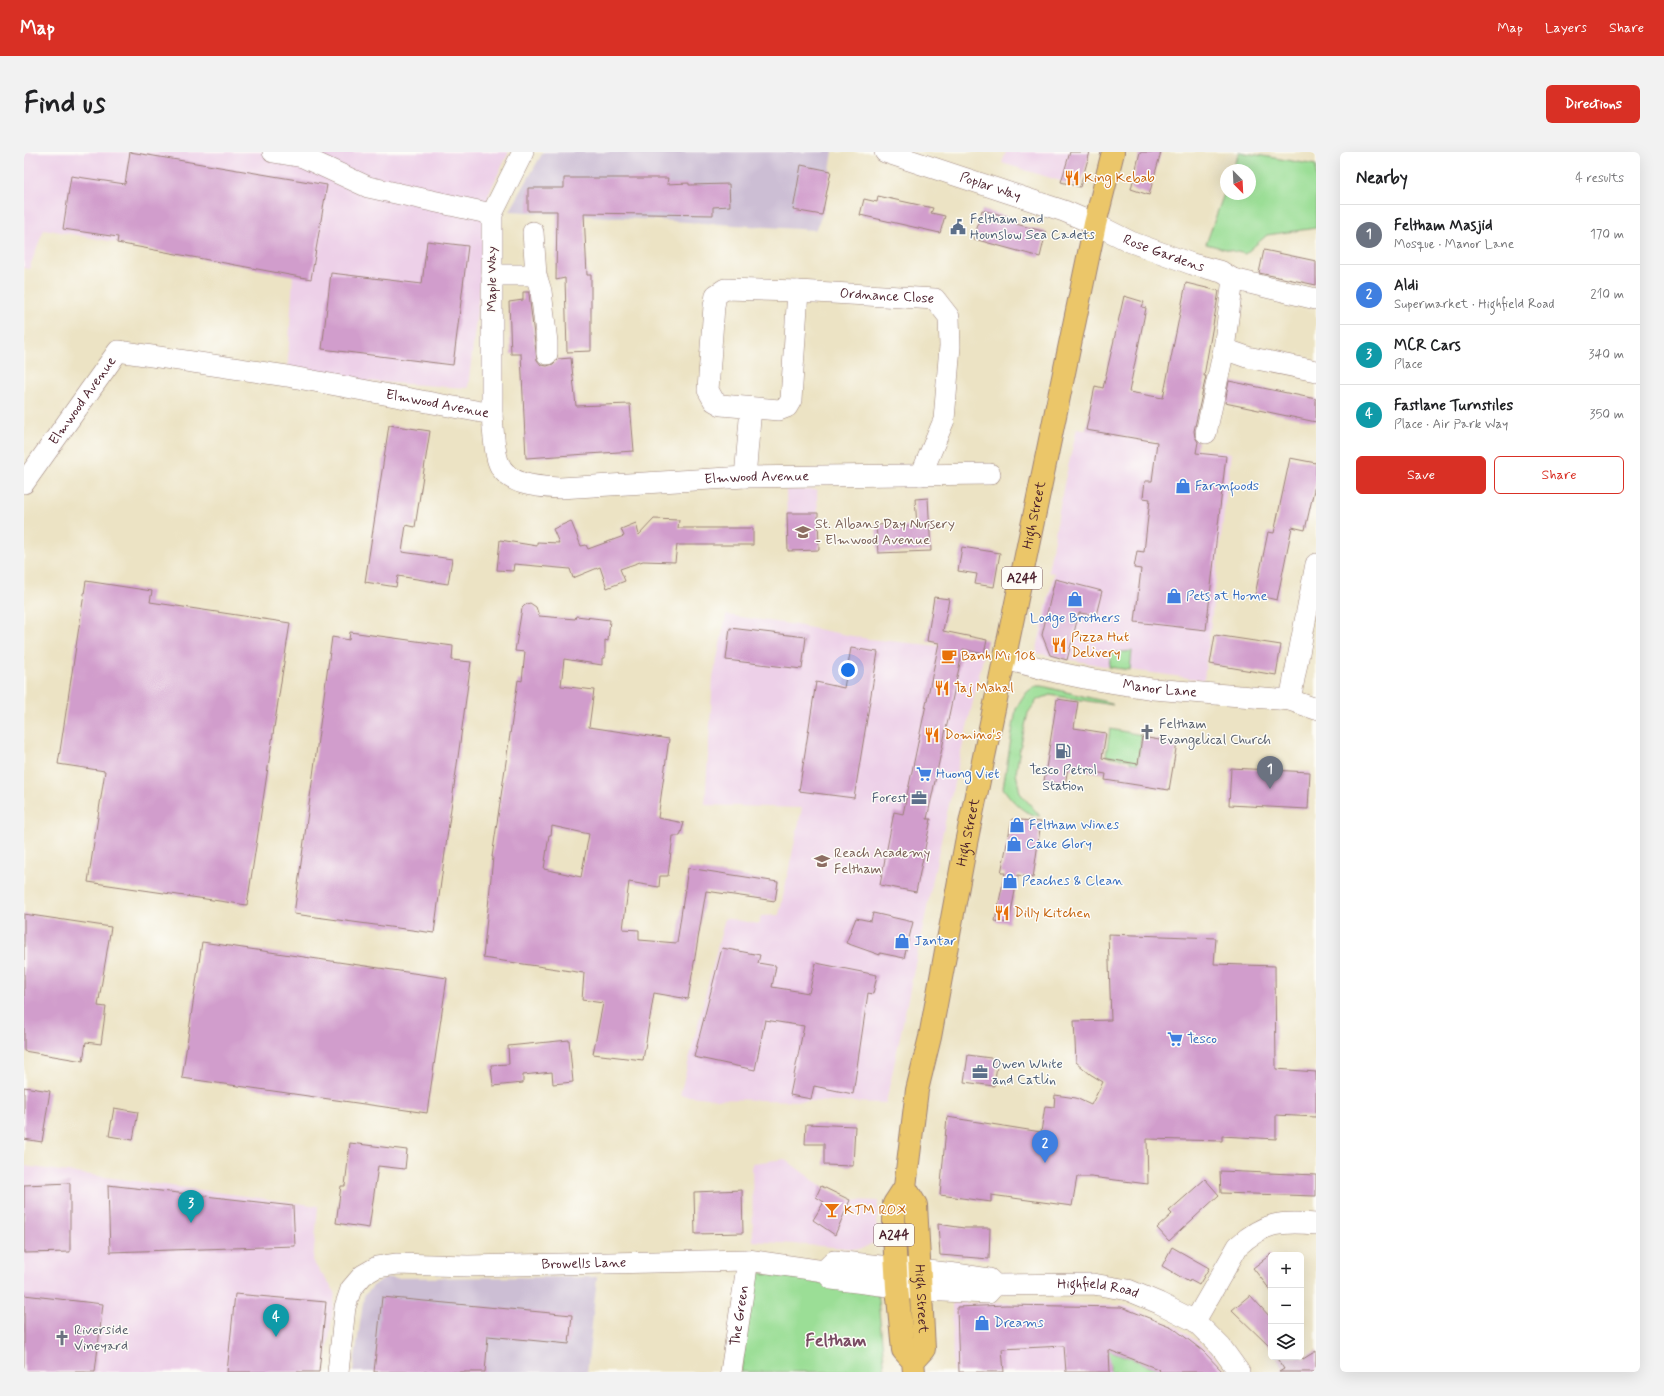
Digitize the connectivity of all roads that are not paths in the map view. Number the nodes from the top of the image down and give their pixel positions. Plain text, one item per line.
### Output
1 (273, 152) edge
2 (524, 152) edge
3 (885, 152) edge
4 (1113, 152) edge
5 (492, 214) junction
6 (1095, 224) junction
7 (533, 232) dead end
8 (492, 275) junction
9 (536, 275) junction
10 (1233, 279) junction
11 (798, 291) junction
12 (1316, 299) edge
13 (1224, 349) junction
14 (547, 354) dead end
15 (1316, 371) edge
16 (751, 408) junction
17 (492, 414) junction
18 (1206, 433) dead end
19 (990, 474) dead end
20 (921, 475) junction
21 (745, 477) junction
22 (24, 483) edge
23 (1316, 564) edge
24 (1005, 659) junction
25 (1290, 700) junction
26 (1316, 709) edge
27 (905, 1187) junction
28 (1316, 1224) edge
29 (748, 1260) junction
30 (896, 1277) junction
31 (920, 1280) junction
32 (1194, 1321) junction
33 (913, 1367) edge
34 (338, 1372) edge
35 (731, 1372) edge
36 (1239, 1372) edge

1 - 5 street
2 - 5 street, Maple Way
3 - 6 street, Poplar Way
4 - 6 main road, High Street / A244
5 - 8 street, Maple Way
6 - 10 street, Rose Gardens
6 - 24 main road, High Street / A244
7 - 9 street
8 - 9 street
8 - 17 street, Maple Way
9 - 14 street
10 - 12 street, Rose Gardens
10 - 13 street
11 - 16 street, Ordnance Close
11 - 16 street, Ordnance Close
11 - 20 street, Ordnance Close
13 - 15 street
13 - 18 street
16 - 21 street
17 - 21 street, Elmwood Avenue
17 - 22 street, Elmwood Avenue
19 - 20 street, Elmwood Avenue
20 - 21 street, Elmwood Avenue
23 - 25 street
24 - 25 street, Manor Lane
24 - 27 main road, High Street / A244
25 - 26 street, Manor Lane
27 - 30 main road, High Street / A244
27 - 31 main road, High Street / A244
28 - 32 street
29 - 30 street, Browells Lane
29 - 34 street, Browells Lane
29 - 35 street, The Green
30 - 31 street, Browells Lane
30 - 33 main road, High Street / A244
31 - 32 street, Highfield Road
31 - 33 main road, High Street / A244
32 - 36 street, Highfield Road

